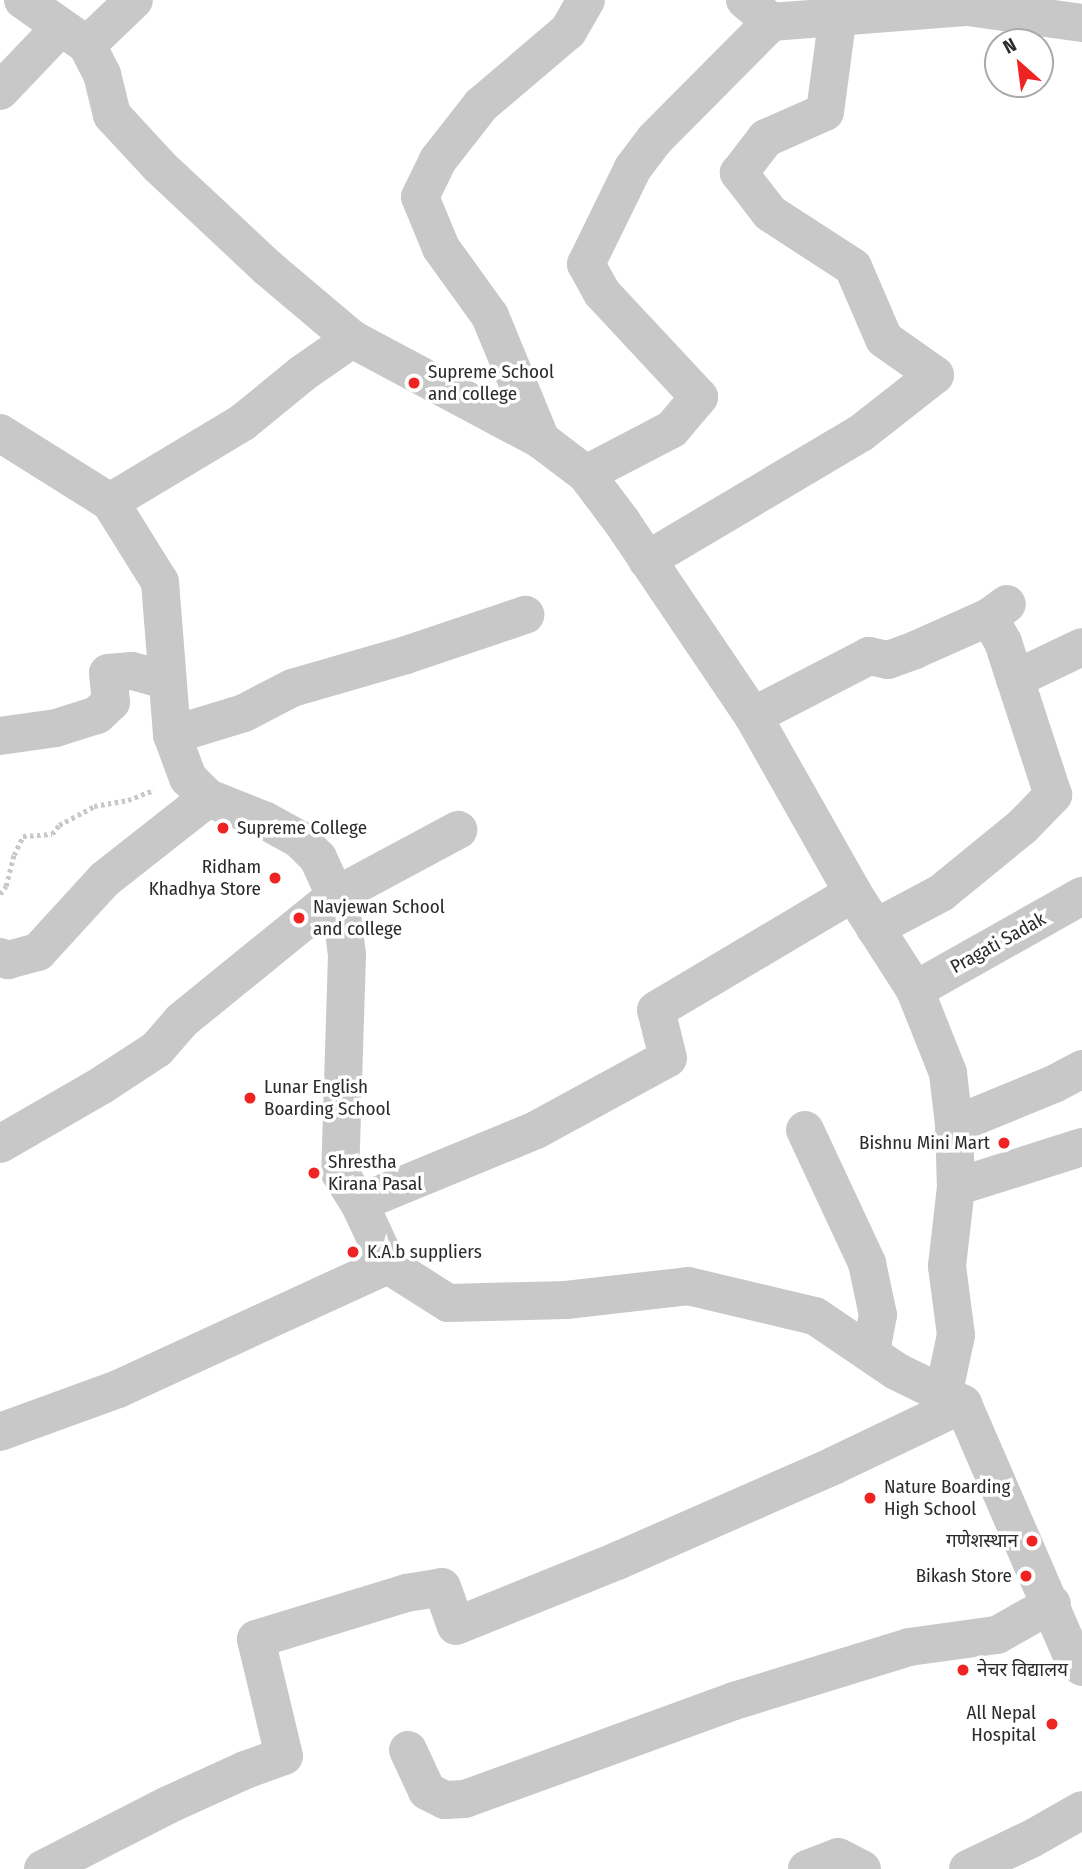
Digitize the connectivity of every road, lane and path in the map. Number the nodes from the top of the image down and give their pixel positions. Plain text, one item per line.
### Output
1 (23, 0) edge
2 (135, 0) edge
3 (586, 0) edge
4 (758, 11) edge
5 (838, 15) junction
6 (1082, 23) edge
7 (73, 36) junction
8 (0, 91) edge
9 (352, 340) junction
10 (0, 433) edge
11 (541, 440) junction
12 (586, 474) junction
13 (110, 502) junction
14 (647, 560) junction
15 (525, 615) dead end
16 (1082, 647) edge
17 (1015, 679) junction
18 (166, 680) junction
19 (753, 716) junction
20 (172, 735) junction
21 (0, 736) edge
22 (198, 788) junction
23 (458, 830) dead end
24 (853, 893) junction
25 (0, 894) edge
26 (335, 896) junction
27 (1082, 896) edge
28 (875, 928) junction
29 (0, 957) edge
30 (915, 990) junction
31 (1082, 1069) edge
32 (954, 1125) junction
33 (805, 1130) dead end
34 (0, 1144) edge
35 (1082, 1147) edge
36 (956, 1187) junction
37 (359, 1203) junction
38 (388, 1265) junction
39 (871, 1352) junction
40 (953, 1400) junction
41 (0, 1432) edge
42 (1052, 1604) junction
43 (1082, 1667) edge
44 (408, 1750) dead end
45 (1082, 1810) edge
46 (43, 1869) edge
47 (807, 1869) edge
48 (862, 1869) edge
49 (968, 1869) edge

1 - 7 street
2 - 7 street
3 - 11 street
4 - 5 street
4 - 12 street
5 - 6 street
5 - 14 street
7 - 8 street
7 - 9 street
9 - 11 street
9 - 13 street
10 - 13 street
11 - 12 street
12 - 14 street
13 - 18 street
14 - 19 street
15 - 20 street
16 - 17 street
17 - 19 street
17 - 28 street
18 - 20 street
18 - 21 street
19 - 24 street
20 - 22 street
22 - 25 path
22 - 26 street
22 - 29 street
23 - 26 street
24 - 28 street
24 - 37 street
26 - 34 street
26 - 37 street
27 - 30 street, Pragati Sadak
28 - 30 street
30 - 32 street
31 - 32 street
32 - 36 street
33 - 39 street
35 - 36 street
36 - 40 street
37 - 38 street
38 - 39 street
38 - 41 street
39 - 40 street
40 - 42 street
40 - 46 street
42 - 43 street
42 - 44 street
45 - 49 street
47 - 48 street

